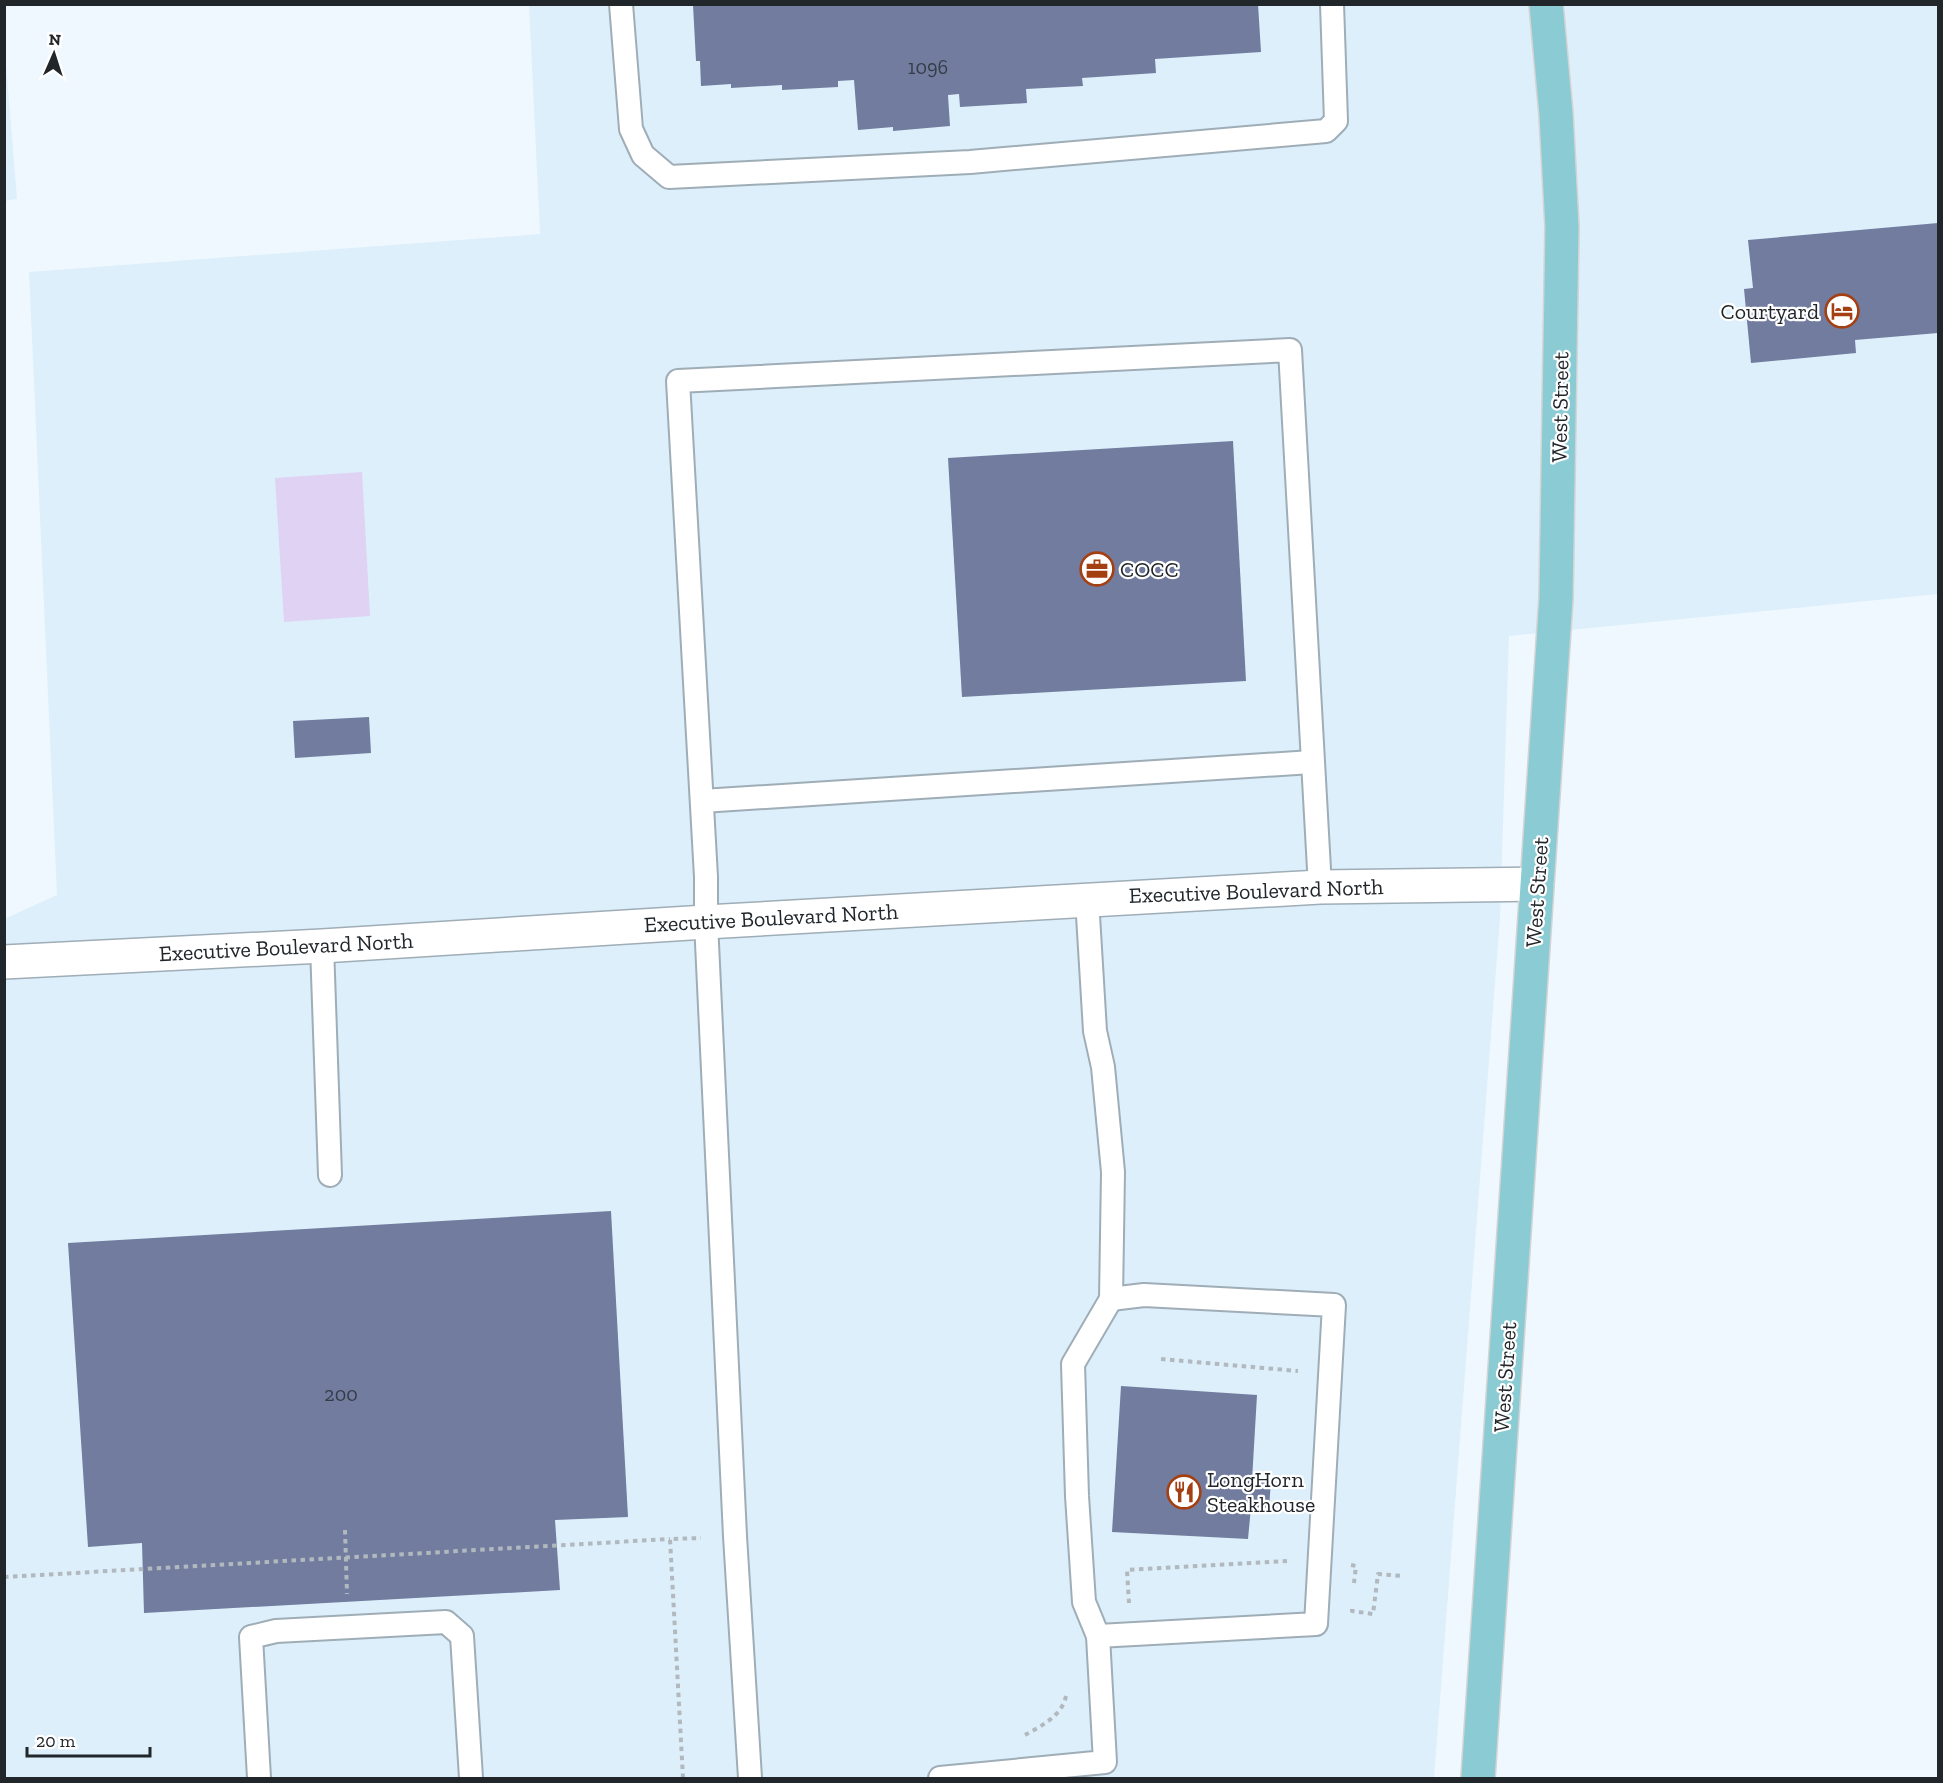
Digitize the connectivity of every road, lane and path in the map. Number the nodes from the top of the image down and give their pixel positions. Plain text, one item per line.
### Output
1 (621, 4) edge
2 (1332, 4) edge
3 (1546, 4) edge
4 (1312, 762) junction
5 (702, 801) junction
6 (1537, 884) junction
7 (1320, 886) junction
8 (1087, 899) junction
9 (706, 922) junction
10 (322, 946) junction
11 (4, 962) edge
12 (330, 1175) dead end
13 (1111, 1299) junction
14 (1161, 1359) dead end
15 (1300, 1371) dead end
16 (345, 1530) dead end
17 (735, 1536) junction
18 (670, 1539) junction
19 (345, 1558) junction
20 (1287, 1561) dead end
21 (4, 1577) edge
22 (348, 1628) junction
23 (1131, 1634) junction
24 (1098, 1636) junction
25 (1101, 1682) junction
26 (1024, 1736) dead end
27 (259, 1779) edge
28 (471, 1779) edge
29 (683, 1779) edge
30 (750, 1779) edge
31 (940, 1779) edge
32 (1478, 1779) edge

1 - 2 lane
3 - 6 main road, West Street
4 - 5 lane
4 - 5 lane
4 - 7 lane
5 - 9 lane
6 - 7 street, Executive Boulevard North
6 - 32 main road, West Street
7 - 8 street, Executive Boulevard North
8 - 9 street, Executive Boulevard North
8 - 13 lane
9 - 10 street, Executive Boulevard North
9 - 17 lane
10 - 11 street, Executive Boulevard North
10 - 12 lane
13 - 23 lane
13 - 24 lane
14 - 15 path
16 - 19 path
17 - 18 path
17 - 30 lane
18 - 19 path
18 - 29 path
19 - 21 path
19 - 22 path
20 - 23 path
22 - 27 lane
22 - 28 lane
23 - 24 lane
24 - 25 lane
25 - 26 path
25 - 31 lane

